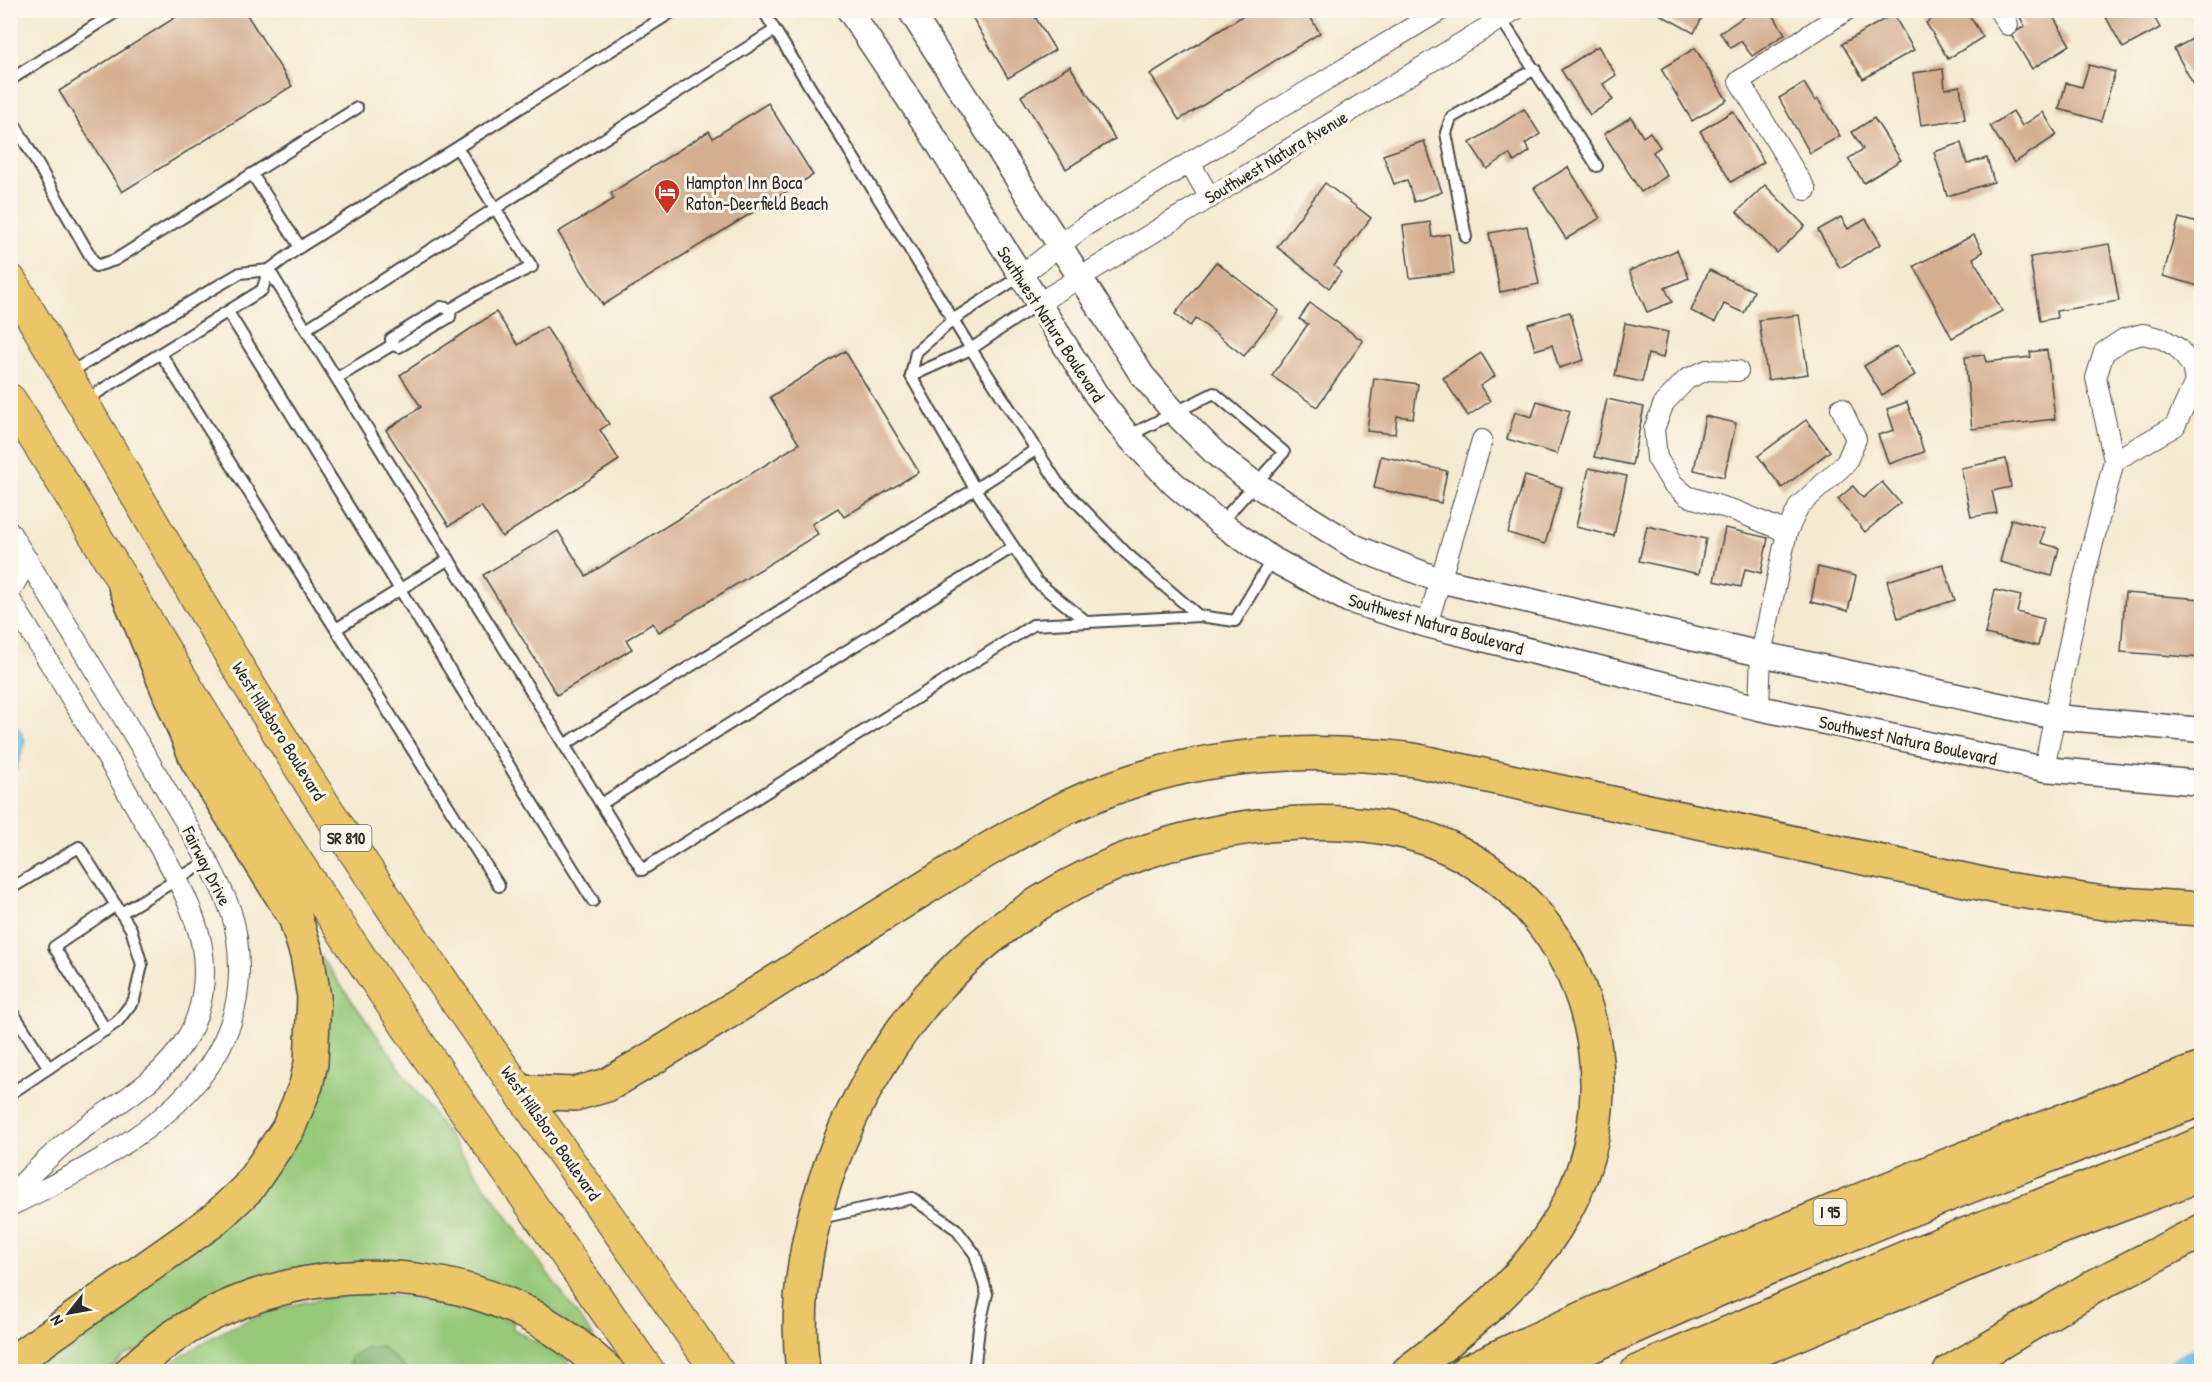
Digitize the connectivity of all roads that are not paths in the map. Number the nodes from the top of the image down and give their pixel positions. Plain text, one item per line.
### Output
1 (119, 10) edge
2 (675, 10) edge
3 (763, 10) edge
4 (849, 10) edge
5 (910, 10) edge
6 (1441, 10) edge
7 (1840, 12) edge
8 (1504, 13) edge
9 (775, 30) junction
10 (1535, 69) junction
11 (10, 80) edge
12 (357, 108) dead end
13 (10, 116) edge
14 (458, 149) junction
15 (1190, 163) junction
16 (1597, 166) dead end
17 (252, 174) junction
18 (1806, 190) dead end
19 (1210, 198) junction
20 (497, 208) junction
21 (1466, 237) dead end
22 (1059, 245) junction
23 (300, 247) junction
24 (269, 270) junction
25 (1019, 277) junction
26 (1081, 278) junction
27 (10, 280) edge
28 (1037, 304) junction
29 (228, 312) junction
30 (954, 319) junction
31 (306, 329) junction
32 (971, 349) junction
33 (161, 354) junction
34 (1738, 371) dead end
35 (67, 375) junction
36 (911, 376) junction
37 (337, 378) junction
38 (10, 400) edge
39 (83, 402) junction
40 (1841, 408) dead end
41 (1175, 413) junction
42 (1128, 436) junction
43 (1482, 440) dead end
44 (1037, 449) junction
45 (2114, 461) junction
46 (1256, 484) junction
47 (975, 489) junction
48 (1220, 523) junction
49 (10, 532) edge
50 (1787, 532) junction
51 (1013, 547) junction
52 (449, 559) junction
53 (1272, 559) junction
54 (19, 561) edge
55 (1438, 580) junction
56 (125, 586) junction
57 (400, 589) junction
58 (10, 592) edge
59 (10, 598) edge
60 (1199, 616) junction
61 (1087, 622) junction
62 (1427, 625) junction
63 (336, 629) junction
64 (1761, 654) junction
65 (1759, 708) junction
66 (2055, 717) junction
67 (2202, 730) edge
68 (564, 745) junction
69 (2044, 769) junction
70 (2202, 783) edge
71 (601, 804) junction
72 (207, 861) junction
73 (176, 880) junction
74 (500, 886) dead end
75 (10, 889) edge
76 (593, 901) dead end
77 (119, 909) junction
78 (2202, 909) edge
79 (10, 1008) edge
80 (106, 1029) junction
81 (49, 1068) junction
82 (2202, 1069) edge
83 (522, 1092) junction
84 (10, 1094) edge
85 (2202, 1099) edge
86 (2202, 1144) edge
87 (2202, 1174) edge
88 (10, 1195) edge
89 (10, 1206) edge
90 (815, 1218) junction
91 (2202, 1231) edge
92 (10, 1364) edge
93 (131, 1371) edge
94 (608, 1371) edge
95 (649, 1371) edge
96 (718, 1371) edge
97 (803, 1371) edge
98 (974, 1371) edge
99 (1408, 1371) edge
100 (1466, 1371) edge
101 (1535, 1371) edge
102 (1637, 1371) edge
103 (1706, 1371) edge
104 (1950, 1371) edge

1 - 11 lane
2 - 14 lane
3 - 9 lane
4 - 25 street, Southwest Natura Boulevard
5 - 22 street
6 - 15 street
7 - 18 street
8 - 10 lane
8 - 19 street, Southwest Natura Avenue
9 - 20 lane
9 - 30 lane
10 - 16 lane
10 - 21 lane
12 - 17 lane
13 - 17 lane
14 - 20 lane
14 - 23 lane
15 - 19 street
15 - 22 street
17 - 23 lane
19 - 26 street, Southwest Natura Avenue
20 - 31 lane
20 - 37 lane
22 - 25 street
22 - 26 street
23 - 24 lane
24 - 29 lane
24 - 31 lane
24 - 35 lane
25 - 28 street, Southwest Natura Boulevard
25 - 30 lane
26 - 28 street, Southwest Natura Avenue
26 - 41 street
27 - 35 main road, West Hillsboro Boulevard / SR 810
28 - 32 lane
28 - 42 street, Southwest Natura Boulevard
29 - 33 lane
29 - 57 lane
30 - 32 lane
30 - 36 lane
31 - 37 lane
32 - 36 lane
32 - 44 lane
33 - 39 lane
33 - 63 lane
34 - 50 street
35 - 39 main road, West Hillsboro Boulevard / SR 810
36 - 47 lane
37 - 52 lane
38 - 56 main road, SR 810
39 - 83 main road, West Hillsboro Boulevard / SR 810
40 - 50 street
41 - 42 lane
41 - 46 street
41 - 46 lane
42 - 48 street, Southwest Natura Boulevard
43 - 55 street
44 - 47 lane
44 - 60 lane
45 - 45 street
45 - 66 street
46 - 48 lane
46 - 55 street
47 - 51 lane
47 - 68 lane
48 - 53 street, Southwest Natura Boulevard
49 - 54 street, Fairway Drive
50 - 64 street
51 - 61 lane
51 - 71 lane
52 - 57 lane
52 - 68 lane
53 - 60 lane
53 - 62 street, Southwest Natura Boulevard
54 - 58 street
54 - 72 street, Fairway Drive
55 - 62 street
55 - 64 street
56 - 92 highway
56 - 95 main road, SR 810
57 - 63 lane
57 - 76 lane
59 - 73 street, Fairway Drive
60 - 61 lane
61 - 71 lane
62 - 65 street, Southwest Natura Boulevard
63 - 74 lane
64 - 65 street
64 - 66 street
65 - 69 street, Southwest Natura Boulevard
66 - 67 street
66 - 69 street
68 - 71 lane
69 - 70 street, Southwest Natura Boulevard
72 - 73 lane
72 - 89 street, Fairway Drive
73 - 77 lane
73 - 88 street, Fairway Drive
75 - 77 lane
77 - 80 lane
77 - 80 lane
78 - 83 highway
79 - 81 lane
80 - 81 lane
81 - 84 lane
82 - 100 highway, I 95
83 - 96 main road, West Hillsboro Boulevard / SR 810
85 - 101 highway
86 - 102 highway
87 - 103 highway
90 - 97 highway
90 - 98 lane
90 - 99 highway
91 - 104 highway
93 - 94 highway

